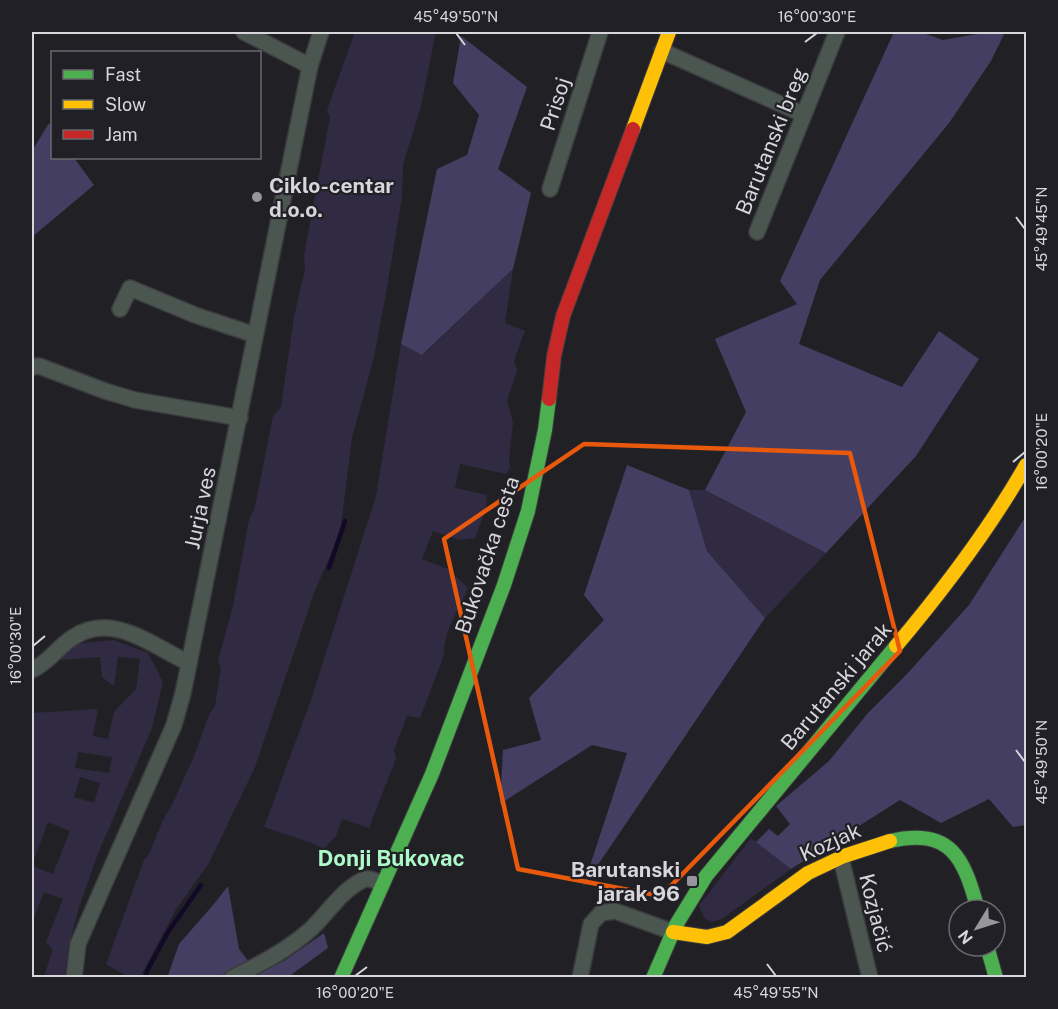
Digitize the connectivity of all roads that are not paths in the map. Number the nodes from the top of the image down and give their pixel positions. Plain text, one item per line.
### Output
1 (244, 32) edge
2 (321, 32) edge
3 (600, 32) edge
4 (669, 32) edge
5 (837, 32) edge
6 (662, 51) junction
7 (310, 66) junction
8 (803, 114) junction
9 (550, 189) dead end
10 (757, 232) dead end
11 (120, 309) dead end
12 (255, 335) junction
13 (32, 367) edge
14 (240, 418) junction
15 (1026, 465) edge
16 (189, 663) junction
17 (33, 667) edge
18 (841, 858) junction
19 (382, 884) junction
20 (975, 898) edge
21 (673, 932) junction
22 (990, 958) edge
23 (74, 978) edge
24 (232, 978) edge
25 (341, 978) edge
26 (580, 978) edge
27 (653, 978) edge
28 (870, 978) edge
29 (996, 978) edge

1 - 7 street
2 - 7 street, Jurja ves
3 - 9 street, Prisoj
4 - 6 street, Bukovačka cesta
5 - 8 street, Barutanski breg
6 - 8 street
6 - 19 street, Bukovačka cesta
7 - 12 street, Jurja ves
8 - 10 street, Barutanski breg
11 - 12 street
12 - 14 street, Jurja ves
13 - 14 street
14 - 16 street, Jurja ves
15 - 21 street, Barutanski jarak
16 - 17 street
16 - 23 street, Jurja ves
18 - 20 street, Kozjak
18 - 21 street, Kozjak
18 - 28 street, Kozjačić
19 - 24 street
19 - 25 street, Bukovačka cesta
21 - 26 street
21 - 27 street, Barutanski jarak
22 - 29 street

